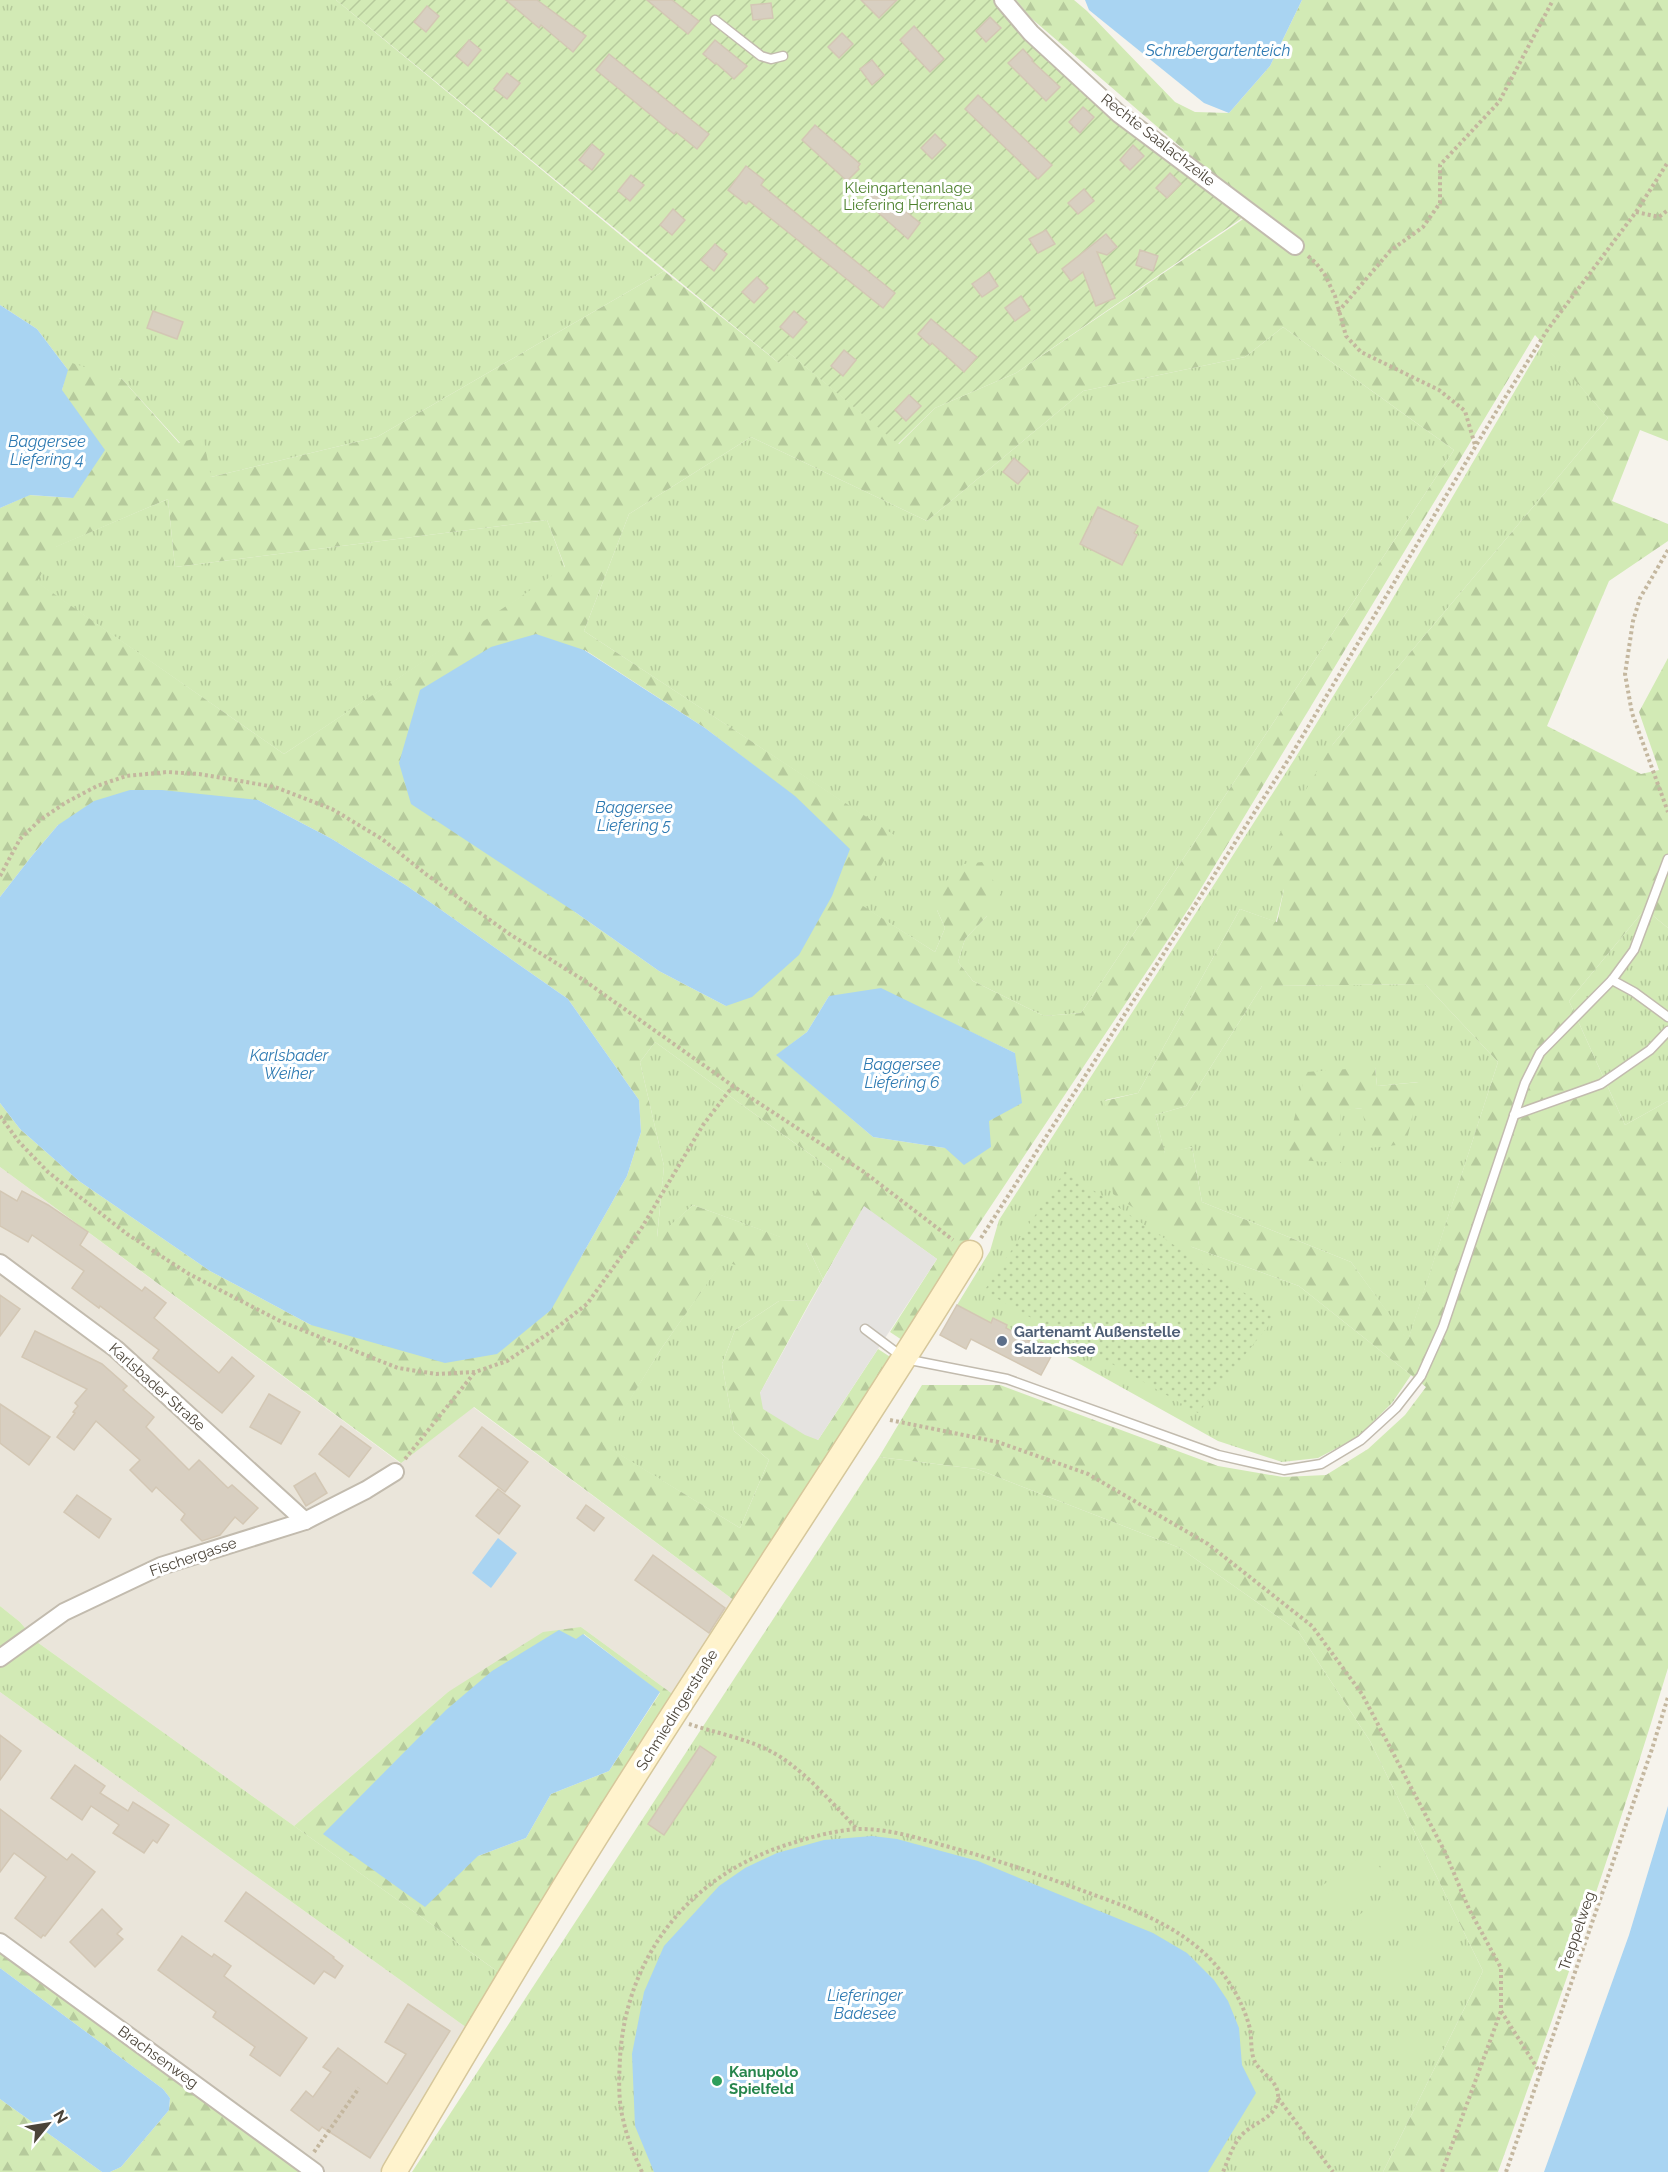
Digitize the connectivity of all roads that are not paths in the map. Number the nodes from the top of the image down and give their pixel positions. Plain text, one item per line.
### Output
1 (1003, 0) edge
2 (715, 20) dead end
3 (783, 56) dead end
4 (1295, 246) dead end
5 (1668, 859) edge
6 (1612, 980) junction
7 (1668, 1017) edge
8 (1668, 1031) edge
9 (1514, 1114) junction
10 (970, 1254) road end
11 (0, 1263) edge
12 (865, 1329) dead end
13 (905, 1359) junction
14 (395, 1472) road end
15 (305, 1521) junction
16 (0, 1658) edge
17 (0, 1941) edge
18 (310, 2168) edge
19 (394, 2172) edge

1 - 4 street, Rechte Saalachzeile
2 - 3 lane
5 - 6 lane
6 - 7 lane
6 - 9 lane
8 - 9 lane
9 - 13 lane
10 - 13 street, Schmiedingerstraße
11 - 15 street, Karlsbader Straße
12 - 13 lane
13 - 19 street, Schmiedingerstraße
14 - 15 street, Fischergasse
15 - 16 street, Fischergasse
17 - 18 street, Brachsenweg

